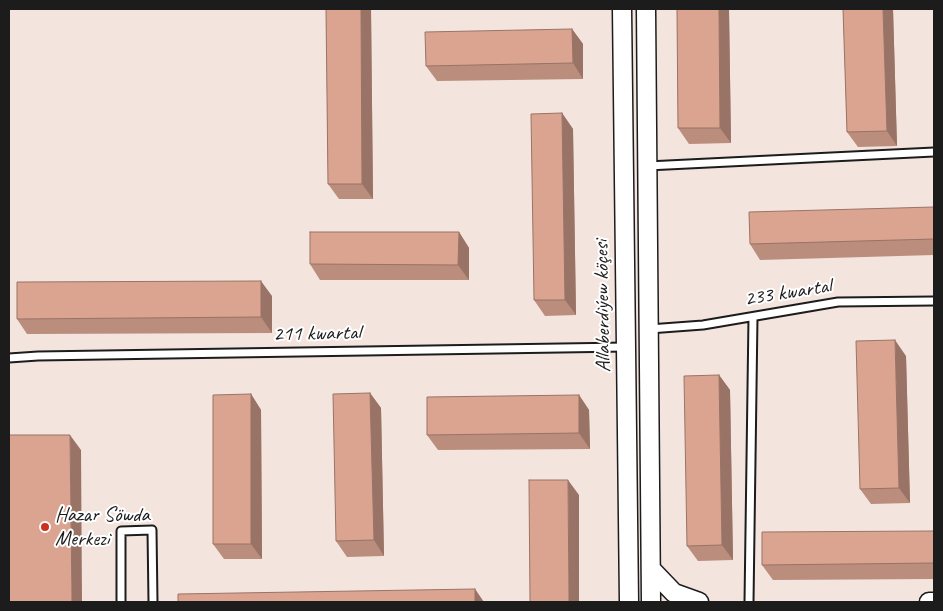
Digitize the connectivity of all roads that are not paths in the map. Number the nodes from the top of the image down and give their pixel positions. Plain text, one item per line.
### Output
1 (622, 9) edge
2 (646, 9) edge
3 (934, 152) edge
4 (647, 166) junction
5 (934, 301) edge
6 (754, 317) junction
7 (648, 329) junction
8 (626, 347) junction
9 (9, 358) edge
10 (651, 570) junction
11 (121, 602) edge
12 (152, 602) edge
13 (629, 602) edge
14 (651, 602) edge
15 (698, 602) edge
16 (748, 602) edge
17 (929, 602) edge
18 (934, 602) edge

1 - 8 street, Allaberdiýew köçesi
2 - 4 street
3 - 4 lane
4 - 7 street
5 - 6 lane, 233 kwartal
6 - 7 lane, 233 kwartal
6 - 16 lane
7 - 10 street
8 - 9 lane, 211 kwartal
8 - 13 street, Allaberdiýew köçesi
10 - 14 street
10 - 15 street
11 - 12 lane
17 - 18 street

